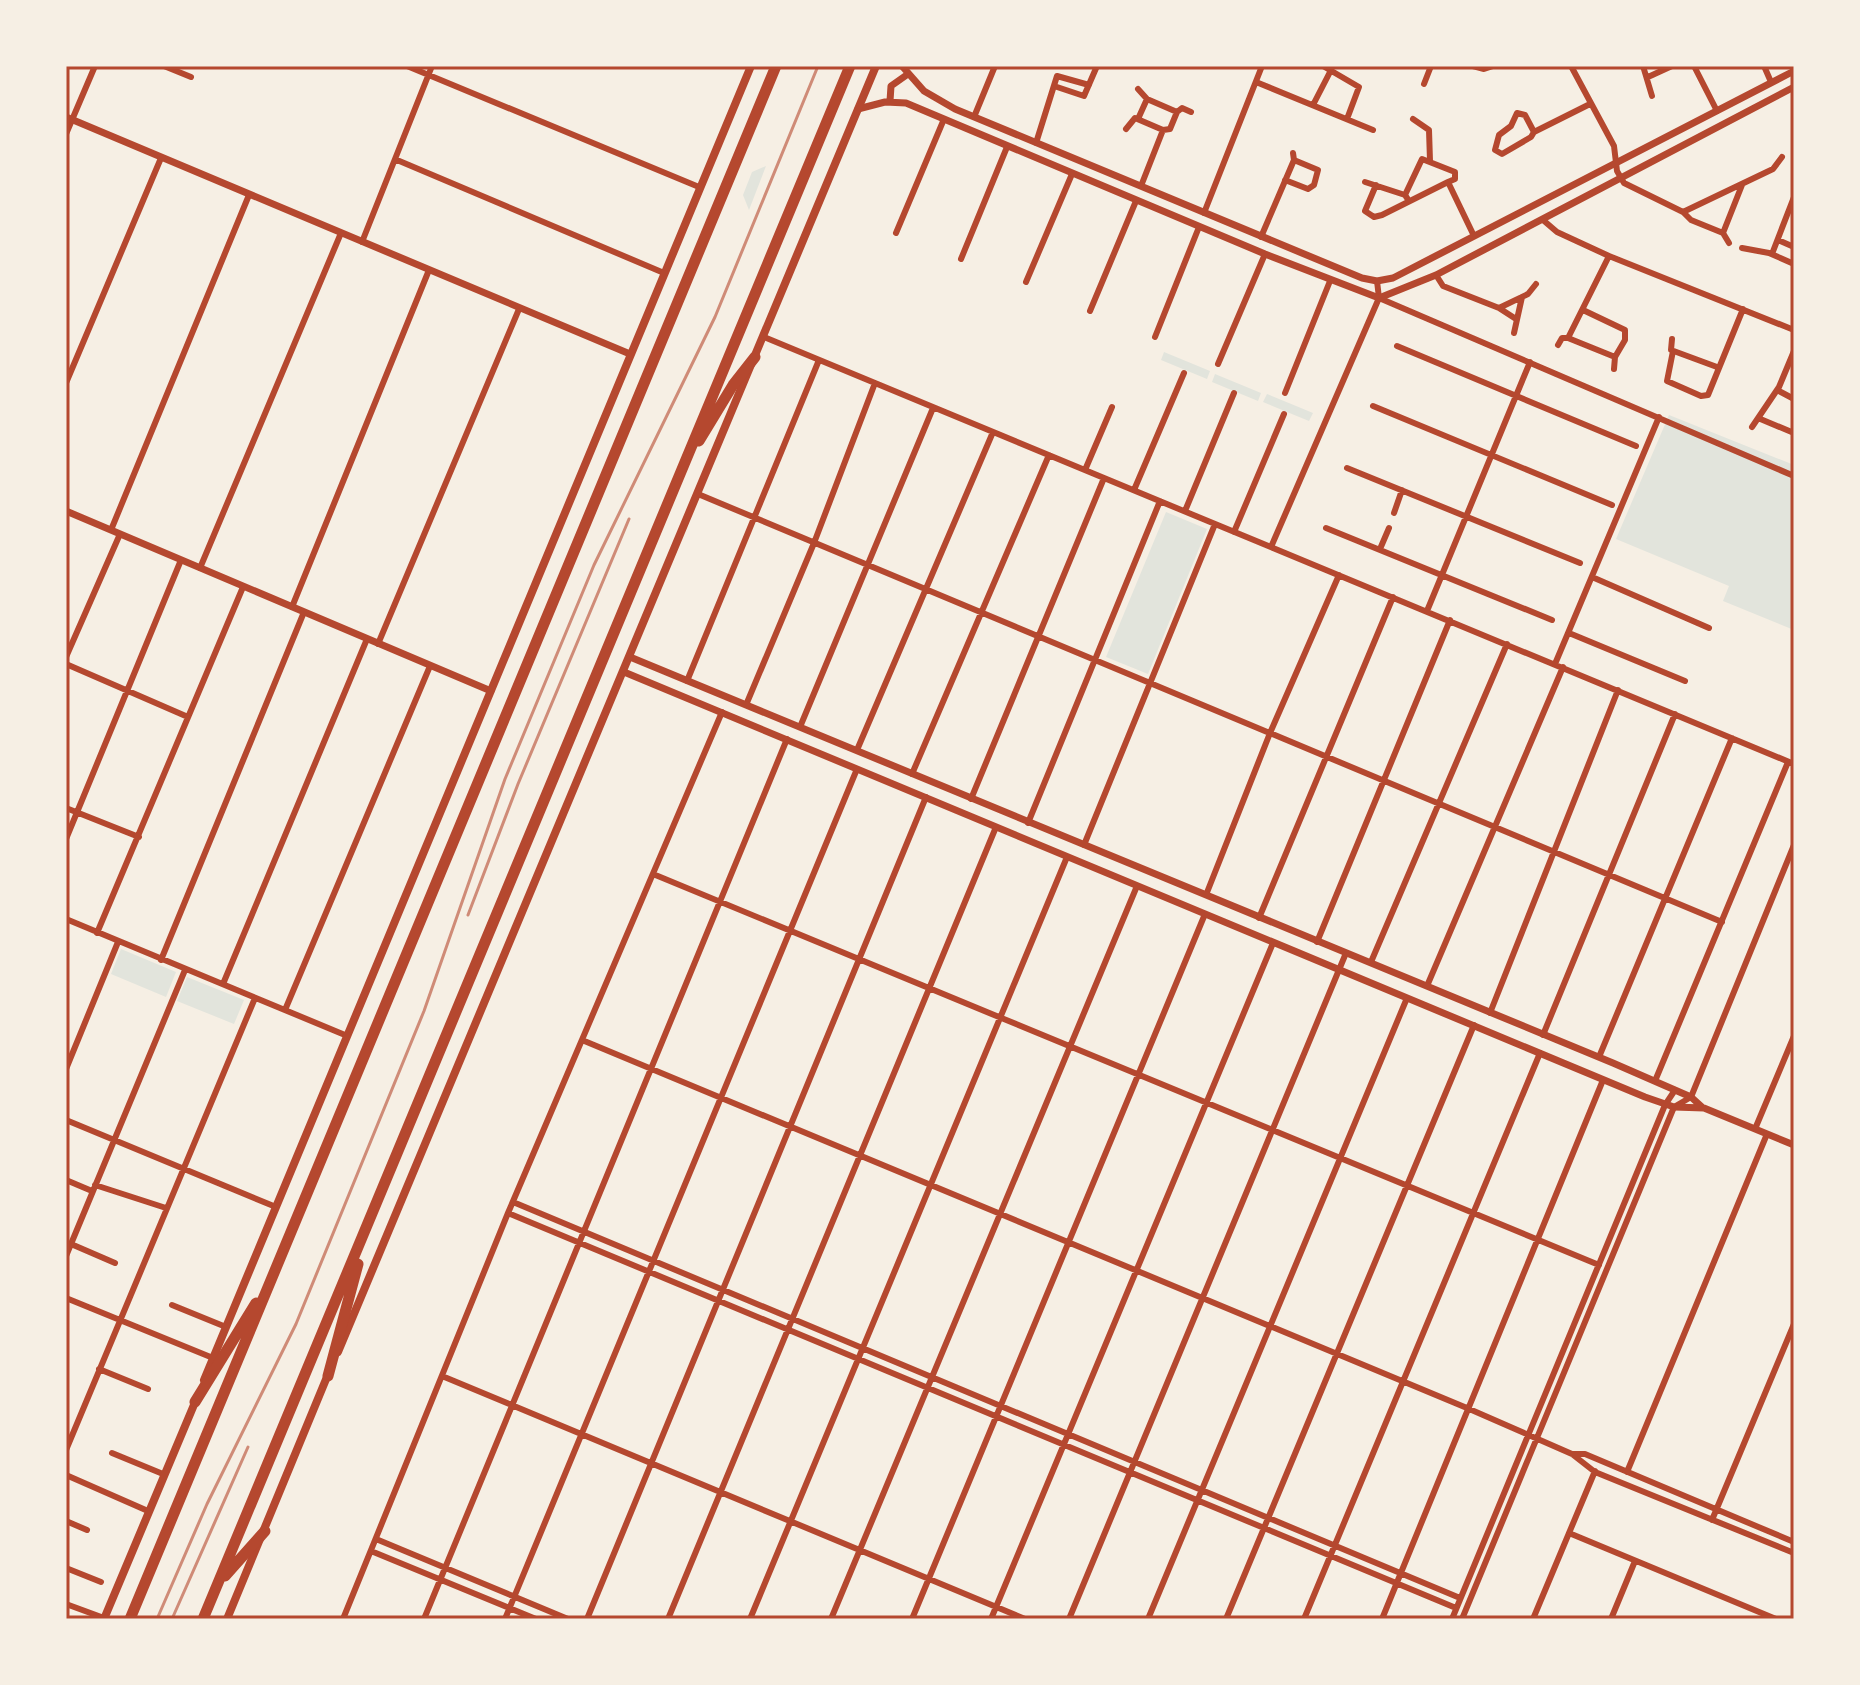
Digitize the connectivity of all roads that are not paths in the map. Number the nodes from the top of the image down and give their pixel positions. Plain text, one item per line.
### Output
1 (95, 66) edge
2 (164, 66) edge
3 (407, 66) edge
4 (432, 66) edge
5 (751, 66) edge
6 (776, 66) edge
7 (850, 66) edge
8 (876, 66) edge
9 (902, 66) edge
10 (995, 66) edge
11 (1097, 66) edge
12 (1262, 66) edge
13 (1323, 66) edge
14 (1431, 66) edge
15 (1473, 66) edge
16 (1493, 66) edge
17 (1571, 66) edge
18 (1643, 66) edge
19 (1672, 66) edge
20 (1694, 66) edge
21 (1764, 66) edge
22 (1794, 71) edge
23 (1330, 72) junction
24 (908, 74) junction
25 (430, 75) junction
26 (191, 77) dead end
27 (1648, 77) junction
28 (1256, 82) junction
29 (1771, 82) junction
30 (1424, 84) dead end
31 (1089, 85) junction
32 (1057, 87) junction
33 (1794, 87) edge
34 (1138, 89) dead end
35 (1652, 96) dead end
36 (1147, 99) junction
37 (890, 101) junction
38 (1590, 104) junction
39 (1313, 105) junction
40 (858, 109) junction
41 (1717, 111) junction
42 (1177, 112) junction
43 (1191, 112) dead end
44 (974, 117) junction
45 (69, 118) edge
46 (944, 119) junction
47 (1138, 119) junction
48 (1347, 119) junction
49 (1413, 119) dead end
50 (1126, 129) dead end
51 (1163, 130) junction
52 (1373, 130) dead end
53 (1534, 132) junction
54 (66, 134) edge
55 (1036, 143) junction
56 (1007, 147) junction
57 (1782, 157) dead end
58 (161, 158) junction
59 (397, 160) junction
60 (1430, 161) junction
61 (1615, 163) junction
62 (1072, 174) junction
63 (1621, 179) junction
64 (1285, 180) junction
65 (1365, 182) dead end
66 (1448, 182) junction
67 (1376, 185) junction
68 (1742, 185) junction
69 (1141, 186) junction
70 (699, 187) junction
71 (249, 195) junction
72 (1794, 197) edge
73 (1407, 198) junction
74 (1136, 201) junction
75 (1683, 212) junction
76 (1204, 213) junction
77 (1543, 220) junction
78 (1199, 227) junction
79 (341, 233) junction
80 (896, 233) dead end
81 (1723, 233) junction
82 (1474, 236) junction
83 (1261, 237) junction
84 (1778, 240) junction
85 (362, 242) junction
86 (1729, 243) dead end
87 (1794, 247) edge
88 (1742, 248) dead end
89 (1265, 254) junction
90 (1772, 254) junction
91 (1609, 256) junction
92 (961, 259) dead end
93 (1794, 264) edge
94 (429, 270) junction
95 (664, 273) junction
96 (1436, 275) junction
97 (1330, 281) junction
98 (1377, 281) junction
99 (1026, 282) dead end
100 (1536, 284) dead end
101 (1522, 297) junction
102 (1379, 298) junction
103 (1499, 308) junction
104 (519, 309) junction
105 (1743, 309) junction
106 (1583, 310) junction
107 (1090, 311) dead end
108 (1516, 319) junction
109 (1794, 320) edge
110 (1792, 329) edge
111 (1514, 333) dead end
112 (764, 337) junction
113 (1155, 337) dead end
114 (1568, 338) junction
115 (1672, 339) dead end
116 (1558, 345) dead end
117 (1397, 346) dead end
118 (1673, 351) junction
119 (1794, 351) edge
120 (630, 354) junction
121 (755, 357) junction
122 (1615, 357) junction
123 (819, 360) junction
124 (1530, 362) junction
125 (1218, 364) dead end
126 (1717, 367) junction
127 (1614, 369) dead end
128 (1184, 373) dead end
129 (66, 383) edge
130 (875, 383) junction
131 (1777, 390) junction
132 (1234, 393) dead end
133 (1285, 393) dead end
134 (1517, 397) junction
135 (1794, 399) edge
136 (1373, 406) dead end
137 (1112, 407) dead end
138 (933, 408) junction
139 (1284, 414) dead end
140 (1659, 417) junction
141 (1758, 418) junction
142 (1752, 427) dead end
143 (993, 432) junction
144 (1794, 433) edge
145 (1636, 446) dead end
146 (1049, 455) junction
147 (1492, 456) junction
148 (684, 465) junction
149 (1347, 468) dead end
150 (1085, 470) junction
151 (1794, 476) edge
152 (1104, 478) junction
153 (1134, 490) junction
154 (1402, 490) junction
155 (698, 494) junction
156 (1160, 501) junction
157 (1612, 505) dead end
158 (66, 511) edge
159 (1185, 511) junction
160 (1394, 513) dead end
161 (1465, 517) junction
162 (756, 519) junction
163 (1215, 524) junction
164 (1326, 528) dead end
165 (1389, 528) dead end
166 (111, 530) junction
167 (1234, 532) junction
168 (120, 534) junction
169 (814, 543) junction
170 (1271, 547) junction
171 (1380, 549) junction
172 (181, 560) junction
173 (1580, 563) dead end
174 (868, 567) junction
175 (200, 568) junction
176 (1339, 575) junction
177 (1441, 575) junction
178 (1592, 577) junction
179 (243, 587) junction
180 (925, 591) junction
181 (1393, 597) junction
182 (292, 607) junction
183 (1427, 611) junction
184 (304, 612) junction
185 (981, 613) junction
186 (1450, 620) junction
187 (1552, 620) dead end
188 (1709, 628) dead end
189 (1569, 633) junction
190 (1037, 637) junction
191 (367, 639) junction
192 (378, 644) junction
193 (1507, 644) junction
194 (66, 657) edge
195 (630, 657) junction
196 (1093, 659) junction
197 (66, 664) edge
198 (1555, 664) junction
199 (430, 666) junction
200 (1563, 667) junction
201 (624, 672) junction
202 (687, 681) junction
203 (1685, 681) dead end
204 (1149, 682) junction
205 (1618, 690) junction
206 (127, 691) junction
207 (491, 691) junction
208 (746, 705) junction
209 (722, 712) junction
210 (1675, 714) junction
211 (188, 717) junction
212 (800, 727) junction
213 (1270, 733) junction
214 (1732, 738) junction
215 (787, 739) junction
216 (857, 750) junction
217 (1327, 757) junction
218 (1791, 763) edge
219 (857, 769) junction
220 (912, 774) junction
221 (1383, 780) junction
222 (926, 797) junction
223 (971, 799) junction
224 (1439, 804) junction
225 (66, 808) edge
226 (78, 812) junction
227 (1028, 823) junction
228 (996, 827) junction
229 (1496, 827) junction
230 (139, 837) junction
231 (66, 839) edge
232 (1084, 845) junction
233 (1794, 845) edge
234 (1553, 851) junction
235 (1067, 857) junction
236 (653, 874) junction
237 (1610, 875) junction
238 (1137, 886) junction
239 (1206, 895) junction
240 (1666, 898) junction
241 (720, 900) junction
242 (1205, 914) junction
243 (1259, 918) junction
244 (66, 919) edge
245 (1722, 922) junction
246 (790, 929) junction
247 (97, 933) junction
248 (118, 942) junction
249 (1317, 942) junction
250 (1273, 943) junction
251 (1346, 953) junction
252 (860, 958) junction
253 (161, 960) junction
254 (1371, 962) junction
255 (185, 970) junction
256 (1338, 970) junction
257 (223, 984) junction
258 (1427, 986) junction
259 (931, 988) junction
260 (255, 998) junction
261 (1407, 998) junction
262 (285, 1010) junction
263 (1490, 1013) junction
264 (1001, 1017) junction
265 (1474, 1025) junction
266 (345, 1035) junction
267 (1543, 1035) junction
268 (1794, 1036) edge
269 (582, 1040) junction
270 (1071, 1046) junction
271 (1540, 1053) junction
272 (1599, 1057) junction
273 (651, 1068) junction
274 (66, 1069) edge
275 (1137, 1074) junction
276 (1603, 1080) junction
277 (1655, 1081) junction
278 (1675, 1090) junction
279 (1691, 1097) junction
280 (723, 1098) junction
281 (1206, 1102) junction
282 (1670, 1106) junction
283 (1704, 1108) junction
284 (66, 1120) edge
285 (791, 1127) junction
286 (1273, 1129) junction
287 (1755, 1129) junction
288 (1767, 1134) junction
289 (115, 1141) junction
290 (1794, 1145) edge
291 (861, 1156) junction
292 (1338, 1157) junction
293 (182, 1169) junction
294 (66, 1180) edge
295 (930, 1184) junction
296 (1407, 1186) junction
297 (94, 1188) junction
298 (513, 1202) junction
299 (276, 1207) junction
300 (166, 1208) junction
301 (508, 1213) junction
302 (1001, 1214) junction
303 (1474, 1214) junction
304 (370, 1219) junction
305 (583, 1230) junction
306 (1539, 1239) junction
307 (579, 1240) junction
308 (1067, 1242) junction
309 (71, 1244) junction
310 (67, 1253) edge
311 (654, 1260) junction
312 (115, 1263) dead end
313 (1599, 1265) junction
314 (649, 1270) junction
315 (1136, 1270) junction
316 (268, 1287) junction
317 (720, 1289) junction
318 (66, 1298) edge
319 (1202, 1298) junction
320 (716, 1299) junction
321 (172, 1305) dead end
322 (791, 1318) junction
323 (120, 1320) junction
324 (1269, 1324) junction
325 (1794, 1324) edge
326 (226, 1327) junction
327 (786, 1328) junction
328 (861, 1347) junction
329 (1337, 1353) junction
330 (856, 1357) junction
331 (213, 1358) junction
332 (99, 1369) junction
333 (328, 1376) junction
334 (442, 1376) junction
335 (932, 1377) junction
336 (1403, 1381) junction
337 (928, 1387) junction
338 (148, 1389) dead end
339 (195, 1402) junction
340 (512, 1405) junction
341 (1000, 1406) junction
342 (1467, 1408) junction
343 (996, 1416) junction
344 (1069, 1433) junction
345 (1528, 1434) junction
346 (581, 1435) junction
347 (1537, 1438) junction
348 (1065, 1443) junction
349 (66, 1450) edge
350 (112, 1453) dead end
351 (1572, 1454) junction
352 (1600, 1461) junction
353 (1135, 1462) junction
354 (652, 1464) junction
355 (1132, 1471) junction
356 (1595, 1472) junction
357 (1627, 1472) junction
358 (163, 1474) junction
359 (66, 1475) edge
360 (1202, 1490) junction
361 (721, 1492) junction
362 (1198, 1500) junction
363 (1716, 1509) junction
364 (148, 1511) junction
365 (1269, 1517) junction
366 (1712, 1520) junction
367 (66, 1521) edge
368 (790, 1522) junction
369 (1265, 1527) junction
370 (87, 1530) dead end
371 (265, 1531) junction
372 (1569, 1533) junction
373 (376, 1539) junction
374 (1794, 1542) edge
375 (1335, 1545) junction
376 (860, 1550) junction
377 (371, 1551) junction
378 (1794, 1553) edge
379 (1331, 1555) junction
380 (1635, 1561) junction
381 (444, 1567) junction
382 (66, 1568) edge
383 (1401, 1574) junction
384 (440, 1578) junction
385 (929, 1579) junction
386 (101, 1582) dead end
387 (1397, 1583) junction
388 (217, 1586) junction
389 (514, 1597) junction
390 (1460, 1598) junction
391 (66, 1604) edge
392 (996, 1607) junction
393 (509, 1608) junction
394 (1456, 1608) junction
395 (104, 1618) edge
396 (130, 1619) edge
397 (203, 1619) edge
398 (227, 1619) edge
399 (343, 1619) edge
400 (424, 1619) edge
401 (505, 1619) edge
402 (536, 1619) edge
403 (568, 1619) edge
404 (587, 1619) edge
405 (668, 1619) edge
406 (750, 1619) edge
407 (831, 1619) edge
408 (912, 1619) edge
409 (991, 1619) edge
410 (1025, 1619) edge
411 (1069, 1619) edge
412 (1148, 1619) edge
413 (1226, 1619) edge
414 (1304, 1619) edge
415 (1382, 1619) edge
416 (1452, 1619) edge
417 (1462, 1619) edge
418 (1533, 1619) edge
419 (1611, 1619) edge
420 (1776, 1619) edge

1 - 45 street
2 - 26 street
3 - 25 street
4 - 25 street
5 - 70 main road
6 - 316 highway
7 - 148 highway
8 - 40 main road
9 - 24 street
10 - 44 street
11 - 31 street
12 - 28 street
13 - 23 street
14 - 30 street
15 - 16 street
17 - 38 street
18 - 27 street
19 - 27 street
20 - 41 street
21 - 29 street
22 - 29 street
23 - 39 street
23 - 48 street
24 - 37 street
24 - 44 street
25 - 59 street
25 - 70 street
27 - 35 street
28 - 39 street
28 - 76 street
29 - 41 street
31 - 32 street
31 - 32 street
32 - 55 street
33 - 63 street
34 - 36 street
36 - 42 street
36 - 47 street
37 - 40 street
37 - 46 street
38 - 53 street
38 - 61 street
39 - 48 street
40 - 112 main road
41 - 61 street
42 - 43 street
42 - 51 street
44 - 55 street
45 - 54 street
45 - 58 street
46 - 56 street
46 - 80 street
47 - 50 street
47 - 51 street
48 - 52 street
49 - 60 street
51 - 69 street
53 - 53 street
55 - 69 street
56 - 62 street
56 - 92 street
57 - 68 street
58 - 71 street
58 - 129 street
59 - 85 street
59 - 95 street
60 - 66 street
60 - 73 street
61 - 63 street
61 - 82 street
62 - 74 street
62 - 99 street
63 - 75 street
63 - 77 street
64 - 64 street
64 - 83 street
65 - 67 street
66 - 73 street
66 - 82 street
67 - 73 street
67 - 73 street
68 - 75 street
68 - 81 street
69 - 76 street
70 - 95 main road
71 - 79 street
71 - 166 street
72 - 84 street
74 - 78 street
74 - 107 street
75 - 81 street
76 - 83 street
77 - 91 street
77 - 96 street
78 - 89 street
78 - 113 street
79 - 85 street
79 - 175 street
81 - 86 street
82 - 98 street
83 - 98 street
84 - 87 street
84 - 90 street
85 - 94 street
88 - 90 street
89 - 97 street
89 - 125 street
90 - 93 street
91 - 105 street
91 - 106 street
94 - 104 street
94 - 182 street
95 - 120 main road
96 - 102 street
96 - 103 street
97 - 102 street
97 - 133 street
98 - 102 street
100 - 101 street
101 - 103 street
101 - 108 street
102 - 124 street
102 - 170 street
103 - 108 street
104 - 120 street
104 - 192 street
105 - 110 street
105 - 126 street
106 - 114 street
106 - 122 street
108 - 111 street
109 - 110 street
112 - 121 main road
112 - 123 street
114 - 116 street
114 - 122 street
115 - 118 street
117 - 134 street
118 - 126 street
118 - 126 street
119 - 131 street
120 - 207 main road
121 - 148 highway
121 - 155 main road
122 - 127 street
123 - 130 street
123 - 162 street
124 - 134 street
124 - 140 street
128 - 153 street
130 - 138 street
130 - 169 street
131 - 135 street
131 - 141 street
132 - 159 street
134 - 145 street
134 - 147 street
136 - 147 street
137 - 150 street
138 - 143 street
138 - 174 street
139 - 167 street
140 - 151 street
140 - 178 street
141 - 142 street
141 - 144 street
143 - 146 street
143 - 180 street
146 - 150 street
146 - 185 street
147 - 157 street
147 - 161 street
148 - 304 highway
149 - 154 street
150 - 152 street
152 - 153 street
152 - 190 street
153 - 156 street
154 - 160 street
154 - 161 street
155 - 162 street
155 - 195 main road
156 - 159 street
156 - 196 street
158 - 166 street
159 - 163 street
161 - 173 street
161 - 177 street
162 - 169 street
162 - 202 street
163 - 167 street
163 - 204 street
164 - 171 street
165 - 171 street
166 - 168 street
167 - 170 street
168 - 172 street
168 - 194 street
169 - 174 street
169 - 208 street
170 - 176 street
171 - 177 street
172 - 175 street
172 - 206 street
174 - 180 street
174 - 212 street
175 - 179 street
176 - 181 street
176 - 213 street
177 - 183 street
177 - 187 street
178 - 188 street
178 - 189 street
179 - 182 street
179 - 211 street
180 - 185 street
180 - 216 street
181 - 183 street
181 - 217 street
182 - 184 street
183 - 186 street
184 - 191 street
184 - 253 street
185 - 190 street
185 - 220 street
186 - 193 street
186 - 221 street
189 - 198 street
189 - 203 street
190 - 196 street
190 - 223 street
191 - 192 street
191 - 257 street
192 - 199 street
193 - 198 street
193 - 224 street
195 - 201 main road
195 - 202 street
196 - 204 street
196 - 227 street
197 - 206 street
198 - 200 street
199 - 207 street
199 - 262 street
200 - 205 street
200 - 229 street
201 - 209 street
201 - 333 main road
202 - 208 street
204 - 213 street
204 - 232 street
205 - 210 street
205 - 234 street
206 - 211 street
206 - 226 street
207 - 266 main road
208 - 212 street
209 - 215 street
209 - 236 street
210 - 214 street
210 - 237 street
211 - 230 street
212 - 216 street
213 - 217 street
213 - 239 street
214 - 218 street
214 - 240 street
215 - 219 street
215 - 241 street
216 - 220 street
217 - 221 street
217 - 243 street
218 - 245 street
219 - 222 street
219 - 246 street
220 - 223 street
221 - 224 street
221 - 249 street
222 - 228 street
222 - 252 street
223 - 227 street
224 - 229 street
224 - 254 street
225 - 226 street
226 - 230 street
226 - 231 street
227 - 232 street
228 - 235 street
228 - 259 street
229 - 234 street
229 - 258 street
230 - 247 street
232 - 239 street
233 - 279 street
234 - 237 street
234 - 263 street
235 - 238 street
235 - 264 street
236 - 241 street
236 - 269 street
237 - 240 street
237 - 267 street
238 - 242 street
238 - 270 street
239 - 243 street
240 - 245 street
240 - 272 street
241 - 246 street
241 - 273 street
242 - 250 street
242 - 275 street
243 - 249 street
244 - 247 street
245 - 277 street
246 - 252 street
246 - 280 street
247 - 248 street
248 - 253 street
248 - 274 street
249 - 251 street
250 - 256 street
250 - 281 street
251 - 254 street
251 - 256 street
252 - 259 street
252 - 285 street
253 - 255 street
254 - 258 street
255 - 257 street
255 - 289 street
256 - 261 street
256 - 286 street
257 - 260 street
258 - 263 street
259 - 264 street
259 - 291 street
260 - 262 street
260 - 293 street
261 - 265 street
261 - 292 street
262 - 266 street
263 - 267 street
264 - 270 street
264 - 295 street
265 - 271 street
265 - 296 street
266 - 299 main road
267 - 272 street
268 - 287 street
269 - 273 street
269 - 298 street
270 - 275 street
270 - 302 street
271 - 276 street
271 - 303 street
272 - 277 street
273 - 280 street
273 - 305 street
275 - 281 street
275 - 308 street
276 - 282 street
276 - 306 street
277 - 278 street
278 - 279 street
278 - 282 street
279 - 282 street
279 - 283 street
280 - 285 street
280 - 311 street
281 - 286 street
281 - 315 street
282 - 283 street
282 - 313 street
282 - 347 street
283 - 287 street
284 - 289 street
285 - 291 street
285 - 317 street
286 - 292 street
286 - 319 street
287 - 288 street
288 - 290 street
288 - 357 street
289 - 293 street
289 - 297 street
291 - 295 street
291 - 322 street
292 - 296 street
292 - 324 street
293 - 299 street
293 - 300 street
294 - 297 street
295 - 302 street
295 - 328 street
296 - 303 street
296 - 329 street
297 - 300 street
297 - 309 street
298 - 301 street
298 - 305 street
299 - 326 main road
300 - 323 street
301 - 307 street
301 - 334 street
302 - 308 street
302 - 335 street
303 - 306 street
303 - 336 street
304 - 333 highway
304 - 388 highway
305 - 307 street
305 - 311 street
306 - 313 street
306 - 342 street
307 - 314 street
307 - 340 street
308 - 315 street
308 - 341 street
309 - 310 street
309 - 312 street
311 - 314 street
311 - 317 street
313 - 345 street
314 - 320 street
314 - 346 street
315 - 319 street
315 - 344 street
316 - 339 highway
316 - 396 highway
317 - 320 street
317 - 322 street
318 - 323 street
319 - 324 street
319 - 353 street
320 - 327 street
320 - 354 street
321 - 326 street
322 - 327 street
322 - 328 street
323 - 331 street
323 - 332 street
324 - 329 street
324 - 360 street
325 - 363 street
326 - 331 main road
327 - 330 street
327 - 361 street
328 - 330 street
328 - 335 street
329 - 336 street
329 - 365 street
330 - 337 street
330 - 368 street
331 - 339 main road
332 - 338 street
332 - 349 street
333 - 371 main road
334 - 340 street
334 - 373 street
335 - 337 street
335 - 341 street
336 - 342 street
336 - 375 street
337 - 343 street
337 - 376 street
339 - 358 main road
340 - 346 street
340 - 381 street
341 - 343 street
341 - 344 street
342 - 345 street
342 - 383 street
343 - 348 street
343 - 385 street
344 - 348 street
344 - 353 street
345 - 347 street
345 - 390 street
346 - 354 street
346 - 389 street
347 - 351 street
347 - 417 street
348 - 355 street
348 - 392 street
350 - 358 street
351 - 352 street
351 - 356 street
352 - 356 street
352 - 357 street
353 - 355 street
353 - 360 street
354 - 361 street
354 - 404 street
355 - 362 street
355 - 411 street
356 - 366 street
356 - 372 street
357 - 363 street
358 - 364 main road
359 - 364 street
360 - 362 street
360 - 365 street
361 - 368 street
361 - 405 street
362 - 369 street
362 - 412 street
363 - 366 street
363 - 374 street
364 - 395 main road
365 - 369 street
365 - 375 street
366 - 378 street
367 - 370 street
368 - 376 street
368 - 406 street
369 - 379 street
369 - 413 street
371 - 388 highway
371 - 398 main road
372 - 380 street
372 - 418 street
373 - 377 street
373 - 381 street
375 - 379 street
375 - 383 street
376 - 385 street
376 - 407 street
377 - 384 street
377 - 399 street
379 - 387 street
379 - 414 street
380 - 419 street
380 - 420 street
381 - 384 street
381 - 389 street
382 - 386 street
383 - 387 street
383 - 390 street
384 - 393 street
384 - 400 street
385 - 392 street
385 - 408 street
387 - 394 street
387 - 415 street
388 - 397 highway
389 - 393 street
389 - 403 street
390 - 394 street
391 - 395 street
392 - 409 street
392 - 410 street
393 - 401 street
393 - 402 street
394 - 416 street

